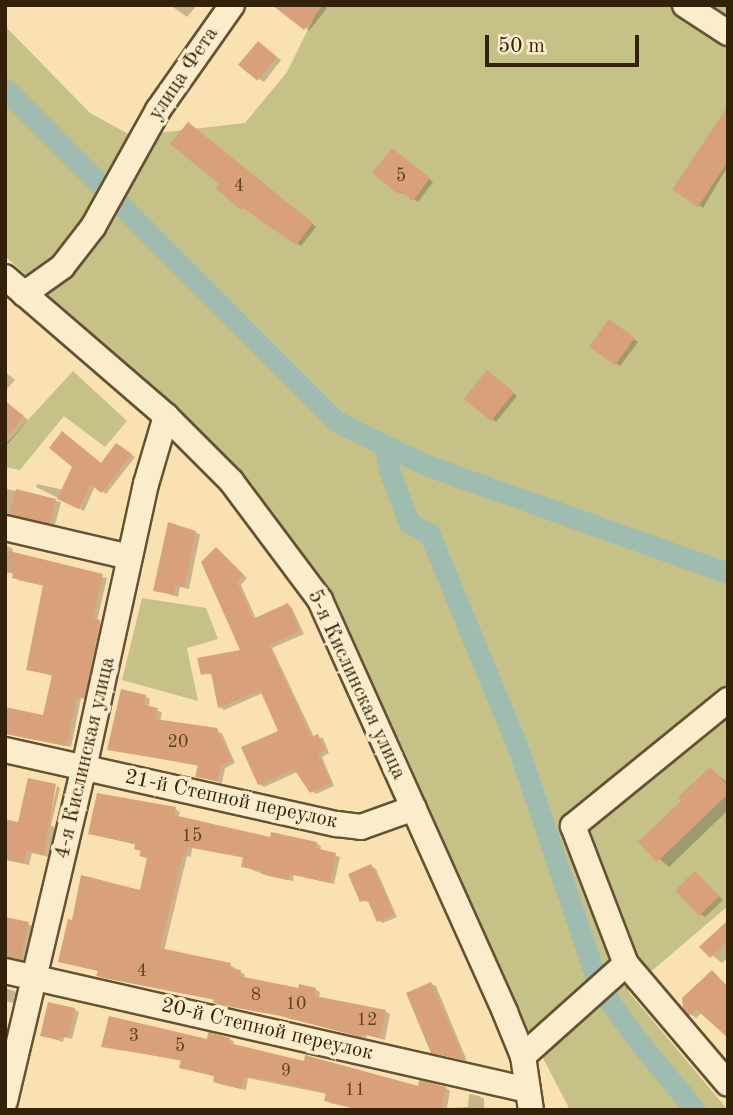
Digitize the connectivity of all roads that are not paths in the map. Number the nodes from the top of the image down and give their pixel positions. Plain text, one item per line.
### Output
1 (232, 5) edge
2 (685, 5) edge
3 (728, 33) edge
4 (5, 277) edge
5 (24, 293) junction
6 (166, 416) junction
7 (5, 528) edge
8 (130, 557) junction
9 (728, 699) edge
10 (5, 750) edge
11 (84, 768) junction
12 (414, 808) junction
13 (626, 964) junction
14 (5, 971) edge
15 (36, 978) junction
16 (523, 1056) junction
17 (728, 1084) edge
18 (530, 1100) edge
19 (5, 1101) edge

1 - 5 street, улица Фета
2 - 3 street
4 - 5 street, 5-я Кислинская улица
5 - 6 street, 5-я Кислинская улица
6 - 8 street, 4-я Кислинская улица
6 - 12 street, 5-я Кислинская улица
7 - 8 street
8 - 11 street, 4-я Кислинская улица
9 - 13 street
10 - 11 street, 21-й Степной переулок
11 - 12 street, 21-й Степной переулок
11 - 15 street, 4-я Кислинская улица
12 - 16 street, 5-я Кислинская улица
13 - 16 street
13 - 17 street
14 - 15 street, 20-й Степной переулок
15 - 18 street, 20-й Степной переулок
15 - 19 street, 4-я Кислинская улица
16 - 18 street, 5-я Кислинская улица

